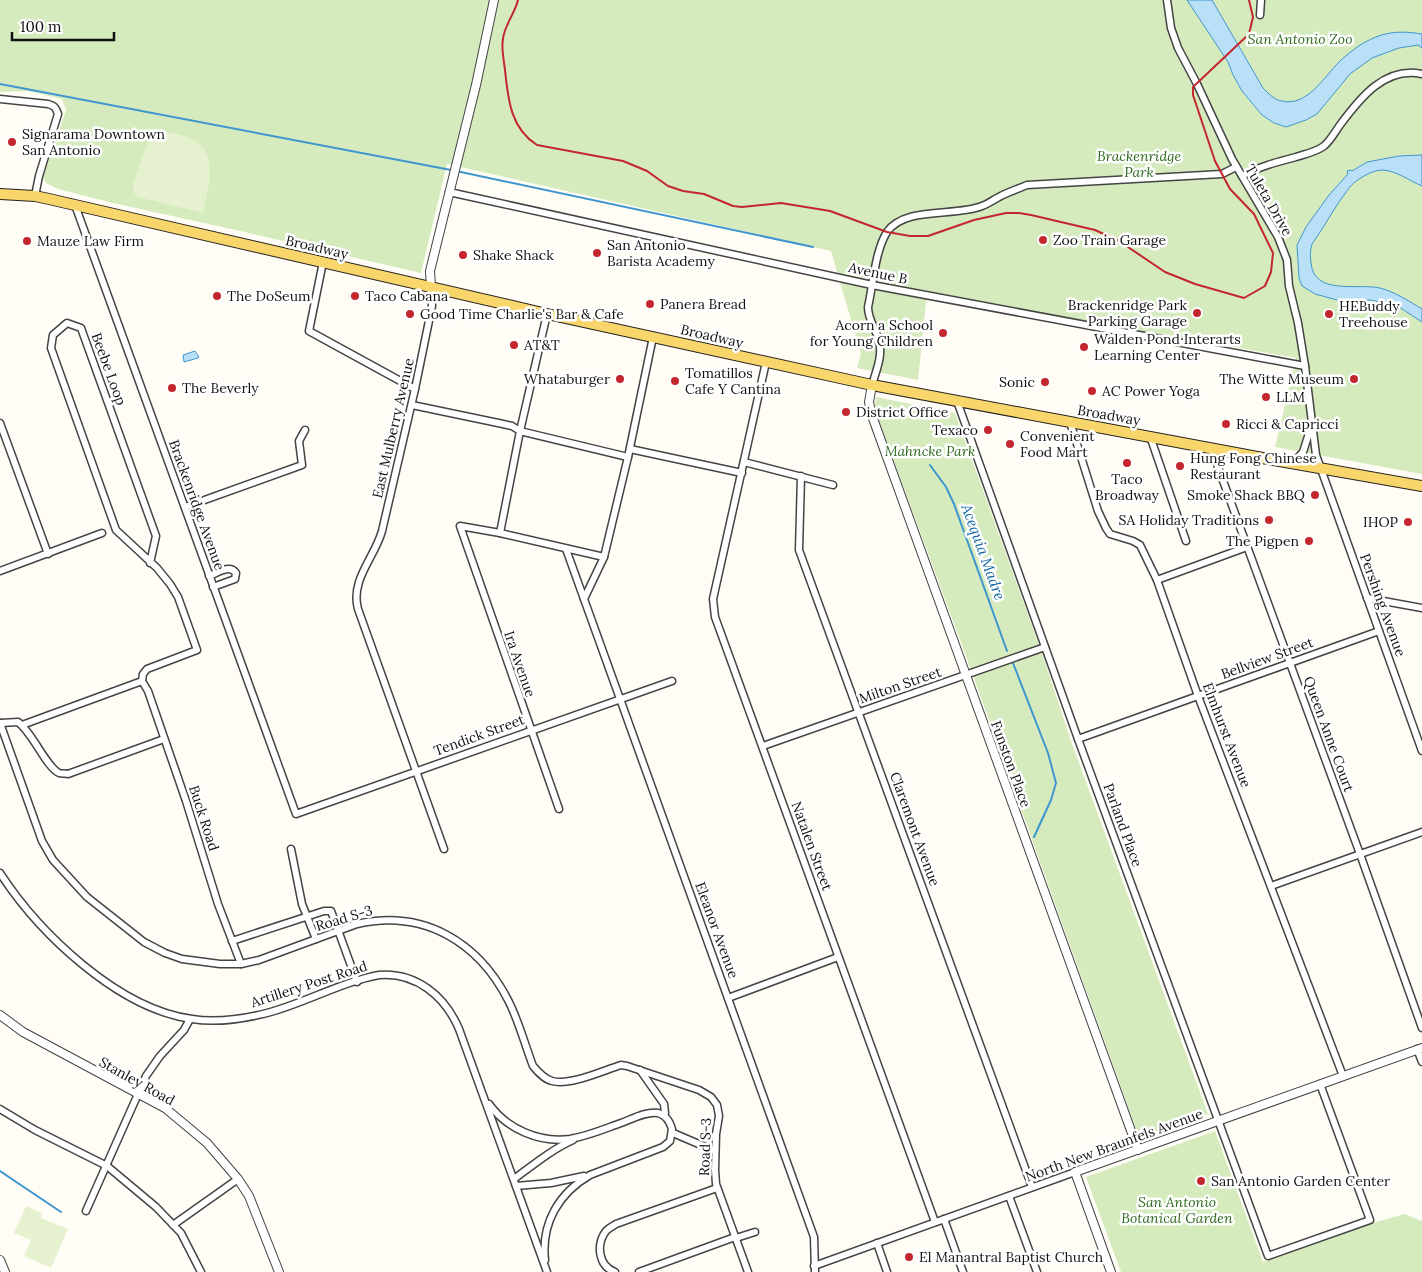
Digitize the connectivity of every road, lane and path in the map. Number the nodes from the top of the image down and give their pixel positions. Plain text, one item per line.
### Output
1 (494, 0) edge
2 (1167, 0) edge
3 (1261, 0) edge
4 (1260, 15) dead end
5 (1422, 74) edge
6 (0, 99) edge
7 (1236, 167) junction
8 (1242, 176) junction
9 (448, 192) junction
10 (0, 194) edge
11 (35, 196) junction
12 (75, 205) junction
13 (323, 262) junction
14 (872, 286) junction
15 (431, 287) junction
16 (547, 314) junction
17 (653, 337) junction
18 (766, 362) junction
19 (1305, 366) junction
20 (872, 385) junction
21 (415, 389) junction
22 (957, 401) junction
23 (412, 405) junction
24 (1070, 422) junction
25 (0, 423) edge
26 (1312, 424) junction
27 (304, 430) dead end
28 (520, 431) junction
29 (1150, 436) junction
30 (1211, 448) junction
31 (630, 449) junction
32 (628, 457) junction
33 (744, 462) junction
34 (1293, 463) junction
35 (1320, 468) junction
36 (742, 473) junction
37 (802, 476) junction
38 (833, 484) dead end
39 (1422, 486) edge
40 (185, 508) junction
41 (102, 534) dead end
42 (500, 534) junction
43 (1186, 541) dead end
44 (1247, 547) junction
45 (566, 549) junction
46 (48, 554) junction
47 (604, 557) junction
48 (150, 563) junction
49 (0, 572) edge
50 (209, 576) junction
51 (1157, 580) junction
52 (213, 587) junction
53 (1367, 598) junction
54 (584, 599) junction
55 (1422, 608) edge
56 (1379, 631) junction
57 (1045, 646) junction
58 (1290, 663) junction
59 (966, 675) junction
60 (142, 680) junction
61 (672, 681) dead end
62 (1198, 696) junction
63 (620, 698) junction
64 (859, 712) junction
65 (0, 723) edge
66 (22, 725) junction
67 (530, 730) junction
68 (164, 739) junction
69 (1078, 739) junction
70 (762, 746) junction
71 (1422, 751) edge
72 (417, 771) junction
73 (559, 809) dead end
74 (296, 814) joint
75 (1422, 832) edge
76 (292, 849) dead end
77 (444, 849) dead end
78 (1360, 854) junction
79 (0, 873) edge
80 (1271, 886) junction
81 (307, 916) junction
82 (338, 931) junction
83 (316, 939) junction
84 (232, 941) junction
85 (838, 957) junction
86 (241, 964) junction
87 (357, 982) junction
88 (728, 998) junction
89 (0, 1015) edge
90 (190, 1019) junction
91 (1422, 1028) edge
92 (1420, 1048) edge
93 (1422, 1062) edge
94 (640, 1070) junction
95 (1343, 1076) junction
96 (1320, 1084) junction
97 (138, 1094) junction
98 (484, 1097) junction
99 (0, 1109) edge
100 (663, 1115) junction
101 (1218, 1121) junction
102 (673, 1133) junction
103 (583, 1136) junction
104 (1138, 1150) junction
105 (716, 1151) junction
106 (107, 1166) junction
107 (1075, 1172) junction
108 (590, 1175) junction
109 (238, 1179) junction
110 (515, 1182) junction
111 (1032, 1187) junction
112 (717, 1188) junction
113 (1009, 1196) junction
114 (86, 1211) dead end
115 (944, 1219) junction
116 (935, 1222) junction
117 (173, 1224) junction
118 (755, 1232) dead end
119 (736, 1238) junction
120 (877, 1244) junction
121 (0, 1260) edge
122 (815, 1269) edge
123 (546, 1270) edge
124 (4, 1272) edge
125 (201, 1272) edge
126 (279, 1272) edge
127 (615, 1272) edge
128 (639, 1272) edge
129 (748, 1272) edge
130 (887, 1272) edge
131 (963, 1272) edge
132 (1037, 1272) edge
133 (1111, 1272) edge

1 - 9 street, East Mulberry Avenue
2 - 7 street, Tuleta Drive
3 - 4 street
5 - 8 street
6 - 11 street
7 - 8 street, Tuleta Drive
7 - 14 street
8 - 19 street, Tuleta Drive
9 - 14 street, Avenue B
9 - 15 street, East Mulberry Avenue
10 - 11 main road, Broadway
11 - 12 main road, Broadway
12 - 13 main road, Broadway
12 - 40 street, Brackenridge Avenue
13 - 15 main road, Broadway
13 - 21 street
14 - 19 street, Avenue B
14 - 20 street
15 - 16 main road, Broadway
15 - 21 street, East Mulberry Avenue
16 - 17 main road, Broadway
16 - 28 street
17 - 18 main road, Broadway
17 - 31 street
18 - 20 main road, Broadway
18 - 33 street
19 - 26 street, Tuleta Drive
20 - 22 main road, Broadway
20 - 59 street, Funston Place
21 - 23 street, East Mulberry Avenue
22 - 24 main road, Broadway
22 - 57 street, Parland Place
23 - 28 street
23 - 72 street, East Mulberry Avenue
24 - 29 main road, Broadway
24 - 51 street, Elmhurst Avenue
25 - 46 street
26 - 34 street, Tuleta Drive
26 - 35 street, Tuleta Drive
27 - 40 street
28 - 32 street
28 - 42 street
29 - 30 main road, Broadway
29 - 43 street
30 - 34 main road, Broadway
30 - 44 street, Queen Anne Court
31 - 32 street
31 - 36 street
32 - 47 street
33 - 36 street, Natalen Street
33 - 37 street
34 - 35 main road, Broadway
35 - 39 main road, Broadway
35 - 53 street, Pershing Avenue
36 - 70 street, Natalen Street
37 - 38 street
37 - 64 street, Claremont Avenue
40 - 50 street, Brackenridge Avenue
41 - 46 street
42 - 45 street
42 - 67 street, Ira Avenue
44 - 51 street
44 - 58 street, Queen Anne Court
45 - 47 street
45 - 54 street, Eleanor Avenue
46 - 49 street
47 - 54 street
48 - 48 street, Beebe Loop
48 - 60 street
50 - 52 street, Brackenridge Avenue
50 - 52 street
51 - 62 street, Elmhurst Avenue
52 - 74 street, Brackenridge Avenue
53 - 55 street
53 - 56 street, Pershing Avenue
54 - 63 street, Eleanor Avenue
56 - 58 street, Bellview Street
56 - 71 street, Pershing Avenue
57 - 59 street, Milton Street
57 - 69 street, Parland Place
58 - 62 street, Bellview Street
58 - 78 street, Queen Anne Court
59 - 64 street, Milton Street
59 - 104 street, Funston Place
60 - 66 street
60 - 68 street, Buck Road
61 - 63 street, Tendick Street
62 - 69 street, Bellview Street
62 - 80 street, Elmhurst Avenue
63 - 67 street, Tendick Street
63 - 88 street, Eleanor Avenue
64 - 70 street, Milton Street
64 - 111 street, Claremont Avenue
65 - 66 street
65 - 86 street, Road S-3
66 - 68 street
67 - 72 street, Tendick Street
67 - 73 street, Ira Avenue
68 - 84 street, Buck Road
69 - 101 street, Parland Place
70 - 85 street, Natalen Street
72 - 74 street, Tendick Street
72 - 77 street, East Mulberry Avenue
75 - 78 street
76 - 81 street
78 - 80 street
78 - 91 street, Queen Anne Court
79 - 90 street, Artillery Post Road
80 - 95 street, Elmhurst Avenue
81 - 82 street
81 - 83 street
81 - 84 street
82 - 83 street, Road S-3
82 - 87 street
82 - 94 street, Road S-3
83 - 86 street, Road S-3
84 - 86 street, Buck Road
85 - 88 street
85 - 116 street, Natalen Street
87 - 90 street, Artillery Post Road
87 - 98 street, Artillery Post Road
88 - 122 street, Eleanor Avenue
89 - 97 street, Stanley Road
90 - 97 street
92 - 93 street
92 - 95 street, North New Braunfels Avenue
94 - 100 street
94 - 105 street, Road S-3
95 - 96 street, North New Braunfels Avenue
96 - 101 street, North New Braunfels Avenue
96 - 101 street, Parland Place
97 - 106 street
97 - 109 street, Stanley Road
98 - 103 street
98 - 110 street, Artillery Post Road
99 - 106 street
100 - 102 street
100 - 103 street
101 - 104 street, North New Braunfels Avenue
102 - 105 street
102 - 108 street
103 - 110 street
104 - 107 street, North New Braunfels Avenue
105 - 112 street, Road S-3
106 - 114 street
106 - 117 street
107 - 111 street, North New Braunfels Avenue
107 - 133 street
108 - 110 street
108 - 123 street
109 - 117 street
109 - 126 street, Stanley Road
110 - 123 street, Artillery Post Road
111 - 113 street, North New Braunfels Avenue
112 - 119 street, Road S-3
112 - 127 street
113 - 115 street, North New Braunfels Avenue
113 - 132 street
115 - 116 street, North New Braunfels Avenue
115 - 131 street
116 - 120 street, North New Braunfels Avenue
117 - 125 street
118 - 119 street
119 - 128 street
119 - 129 street, Road S-3
120 - 122 street, North New Braunfels Avenue
120 - 130 street
121 - 124 street

